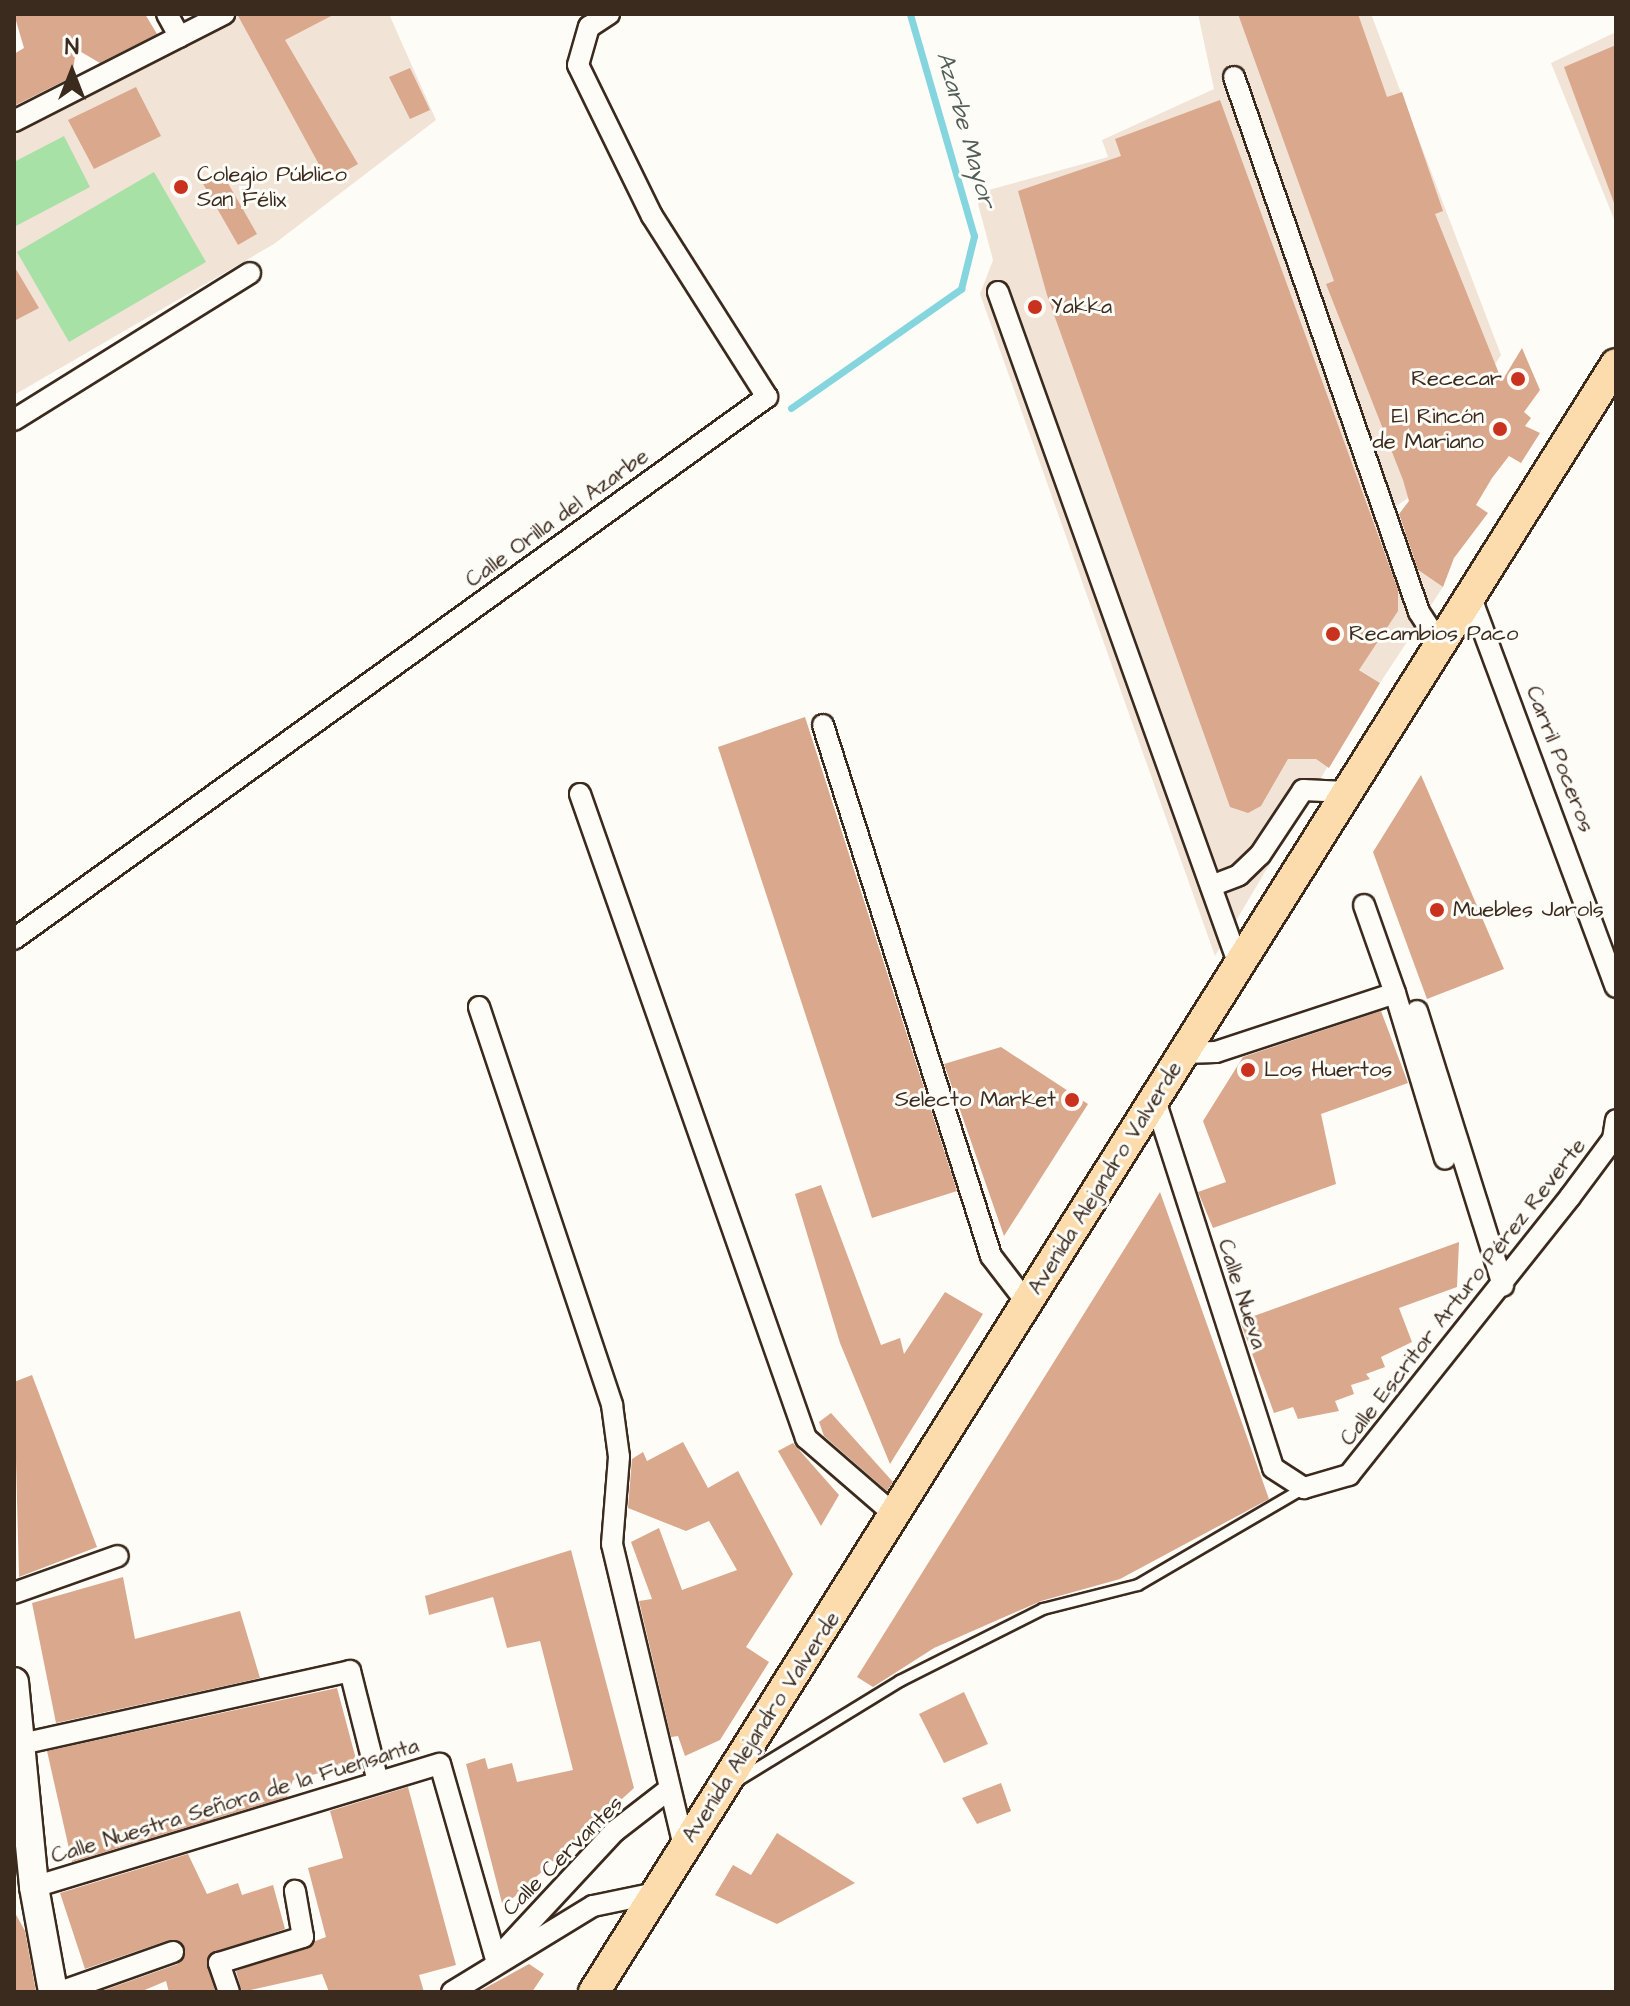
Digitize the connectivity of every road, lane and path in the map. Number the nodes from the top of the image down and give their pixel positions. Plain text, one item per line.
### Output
1 (167, 14) edge
2 (224, 14) edge
3 (609, 14) edge
4 (180, 37) junction
5 (1234, 77) dead end
6 (14, 121) edge
7 (250, 273) dead end
8 (998, 292) dead end
9 (1616, 364) edge
10 (14, 420) edge
11 (1470, 595) junction
12 (1440, 644) junction
13 (823, 725) dead end
14 (1346, 792) junction
15 (580, 794) dead end
16 (1211, 886) junction
17 (1364, 905) dead end
18 (14, 939) edge
19 (1239, 965) junction
20 (1616, 987) edge
21 (1395, 993) junction
22 (479, 1007) dead end
23 (1417, 1011) dead end
24 (1184, 1053) junction
25 (1155, 1100) junction
26 (1615, 1135) edge
27 (1445, 1159) dead end
28 (1503, 1286) junction
29 (1027, 1303) junction
30 (1304, 1488) junction
31 (895, 1515) junction
32 (118, 1556) dead end
33 (14, 1593) edge
34 (14, 1682) edge
35 (18, 1726) edge
36 (378, 1782) junction
37 (668, 1790) junction
38 (719, 1791) junction
39 (684, 1846) junction
40 (34, 1887) junction
41 (295, 1891) dead end
42 (656, 1893) junction
43 (173, 1952) dead end
44 (496, 1959) junction
45 (53, 1992) edge
46 (60, 1992) edge
47 (229, 1992) edge
48 (452, 1992) edge
49 (594, 1992) edge

1 - 4 street
2 - 4 street
3 - 18 street, Calle Orilla del Azarbe
4 - 6 street
5 - 12 street
7 - 10 street
8 - 16 street
9 - 11 main road, Avenida Alejandro Valverde
11 - 12 main road, Avenida Alejandro Valverde
11 - 20 street, Carril Poceros
12 - 14 main road, Avenida Alejandro Valverde
13 - 29 street
14 - 16 street
14 - 19 main road, Avenida Alejandro Valverde
15 - 31 street
16 - 19 street
17 - 21 street
19 - 24 main road, Avenida Alejandro Valverde
21 - 24 street
21 - 27 street
22 - 37 street
23 - 28 street
24 - 25 main road, Avenida Alejandro Valverde
25 - 29 main road, Avenida Alejandro Valverde
25 - 30 street, Calle Nueva
26 - 28 street, Calle Escritor Arturo Pérez Reverte
28 - 30 street, Calle Escritor Arturo Pérez Reverte
29 - 31 main road, Avenida Alejandro Valverde
30 - 38 lane
31 - 38 main road, Avenida Alejandro Valverde
32 - 33 street
34 - 35 street
35 - 36 street
35 - 40 street
36 - 40 street, Calle Nuestra Señora de la Fuensanta
36 - 44 street, Calle Nuestra Señora de la Fuensanta
37 - 39 street
37 - 44 street, Calle Cervantes
38 - 39 main road, Avenida Alejandro Valverde
39 - 42 main road, Avenida Alejandro Valverde
40 - 45 street
41 - 47 street
42 - 44 street, Calle Cervantes
42 - 49 main road, Avenida Alejandro Valverde
43 - 46 street
44 - 48 street, Calle Cervantes

